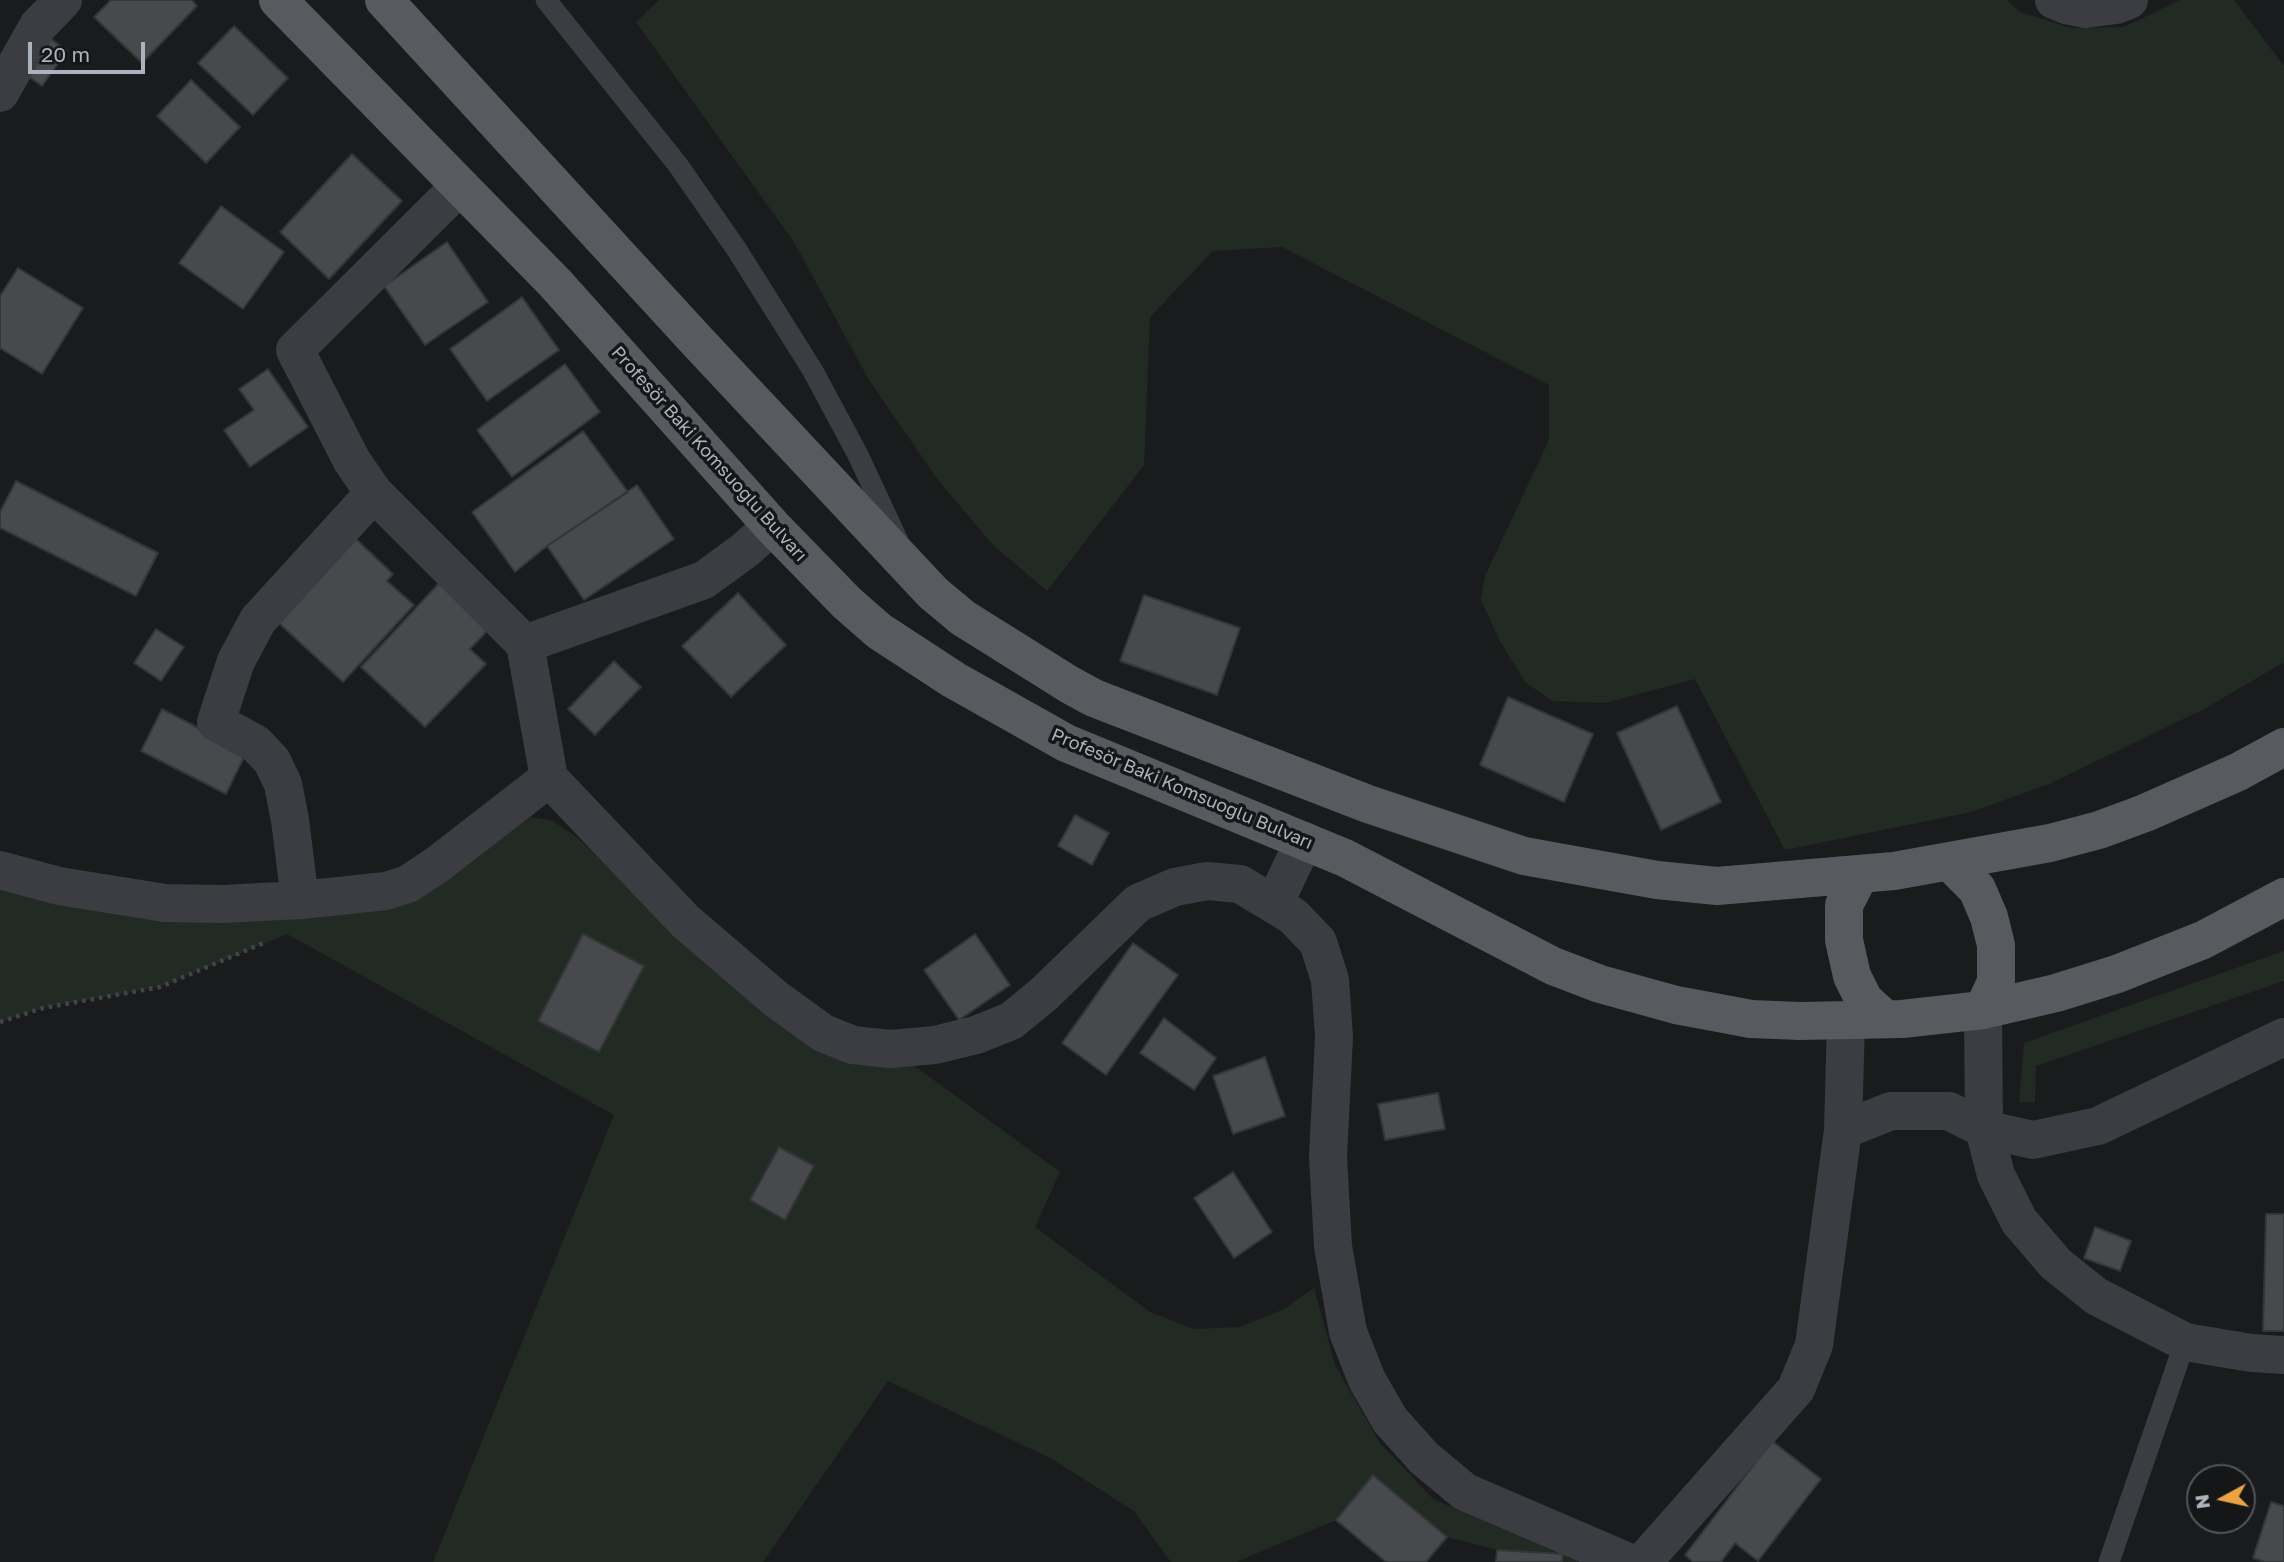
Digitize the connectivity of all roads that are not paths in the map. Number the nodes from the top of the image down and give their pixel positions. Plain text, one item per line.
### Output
1 (63, 0) edge
2 (278, 0) edge
3 (384, 0) edge
4 (546, 0) edge
5 (2054, 0) edge
6 (2129, 0) edge
7 (0, 93) edge
8 (460, 186) junction
9 (374, 493) junction
10 (772, 526) junction
11 (905, 562) junction
12 (525, 644) junction
13 (2284, 747) edge
14 (549, 778) junction
15 (1304, 841) junction
16 (1950, 862) junction
17 (0, 870) edge
18 (1860, 874) junction
19 (2284, 897) edge
20 (300, 900) junction
21 (1274, 904) junction
22 (1983, 1010) junction
23 (1885, 1019) junction
24 (1846, 1020) junction
25 (2284, 1037) edge
26 (1984, 1129) junction
27 (1843, 1130) junction
28 (2185, 1342) junction
29 (2284, 1355) edge
30 (1628, 1562) edge
31 (1643, 1562) edge
32 (2109, 1562) edge

1 - 7 street
2 - 8 main road, Profesör Baki Komsuoğlu Bulvarı
3 - 11 main road
4 - 11 lane
5 - 6 street
8 - 9 street
8 - 10 main road, Profesör Baki Komsuoğlu Bulvarı
9 - 12 street
9 - 20 street
10 - 12 street
10 - 15 main road, Profesör Baki Komsuoğlu Bulvarı
11 - 18 main road
12 - 14 street
13 - 16 main road
14 - 20 street
14 - 21 street
15 - 21 street
15 - 24 main road, Profesör Baki Komsuoğlu Bulvarı
16 - 18 main road
16 - 22 main road
17 - 20 street
18 - 23 main road
19 - 22 main road, Profesör Baki Komsuoğlu Bulvarı
21 - 30 street
22 - 23 main road, Profesör Baki Komsuoğlu Bulvarı
22 - 26 street
23 - 24 main road, Profesör Baki Komsuoğlu Bulvarı
24 - 27 street
25 - 26 street
26 - 27 street
26 - 28 street
27 - 31 street
28 - 29 street
28 - 32 lane

